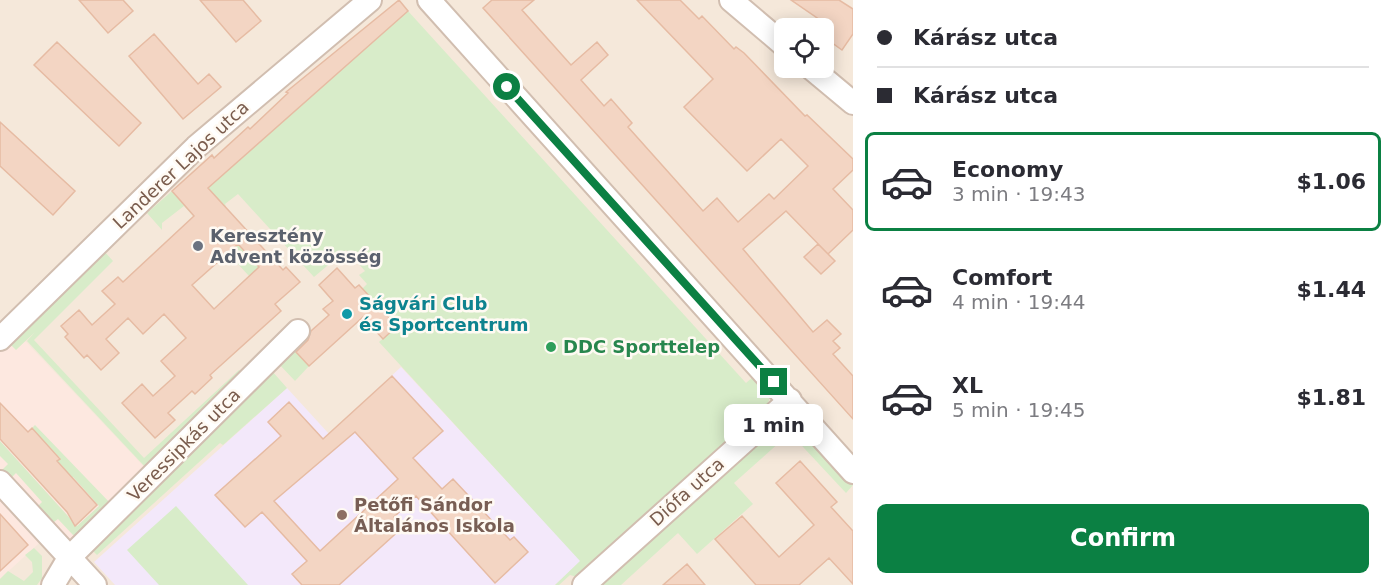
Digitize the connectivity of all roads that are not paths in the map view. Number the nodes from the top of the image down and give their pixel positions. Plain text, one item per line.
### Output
1 (370, 0) edge
2 (429, 0) edge
3 (731, 0) edge
4 (774, 37) edge
5 (823, 78) edge
6 (853, 103) edge
7 (298, 331) dead end
8 (0, 338) edge
9 (790, 400) junction
10 (853, 472) edge
11 (0, 482) edge
12 (69, 558) junction
13 (53, 585) edge
14 (95, 585) edge
15 (584, 585) edge

1 - 8 street, Landerer Lajos utca
2 - 9 street
3 - 4 street
5 - 6 street
7 - 12 street, Veressipkás utca
9 - 10 street
9 - 15 street, Diófa utca
11 - 12 street
12 - 13 street, Veressipkás utca
12 - 14 street

